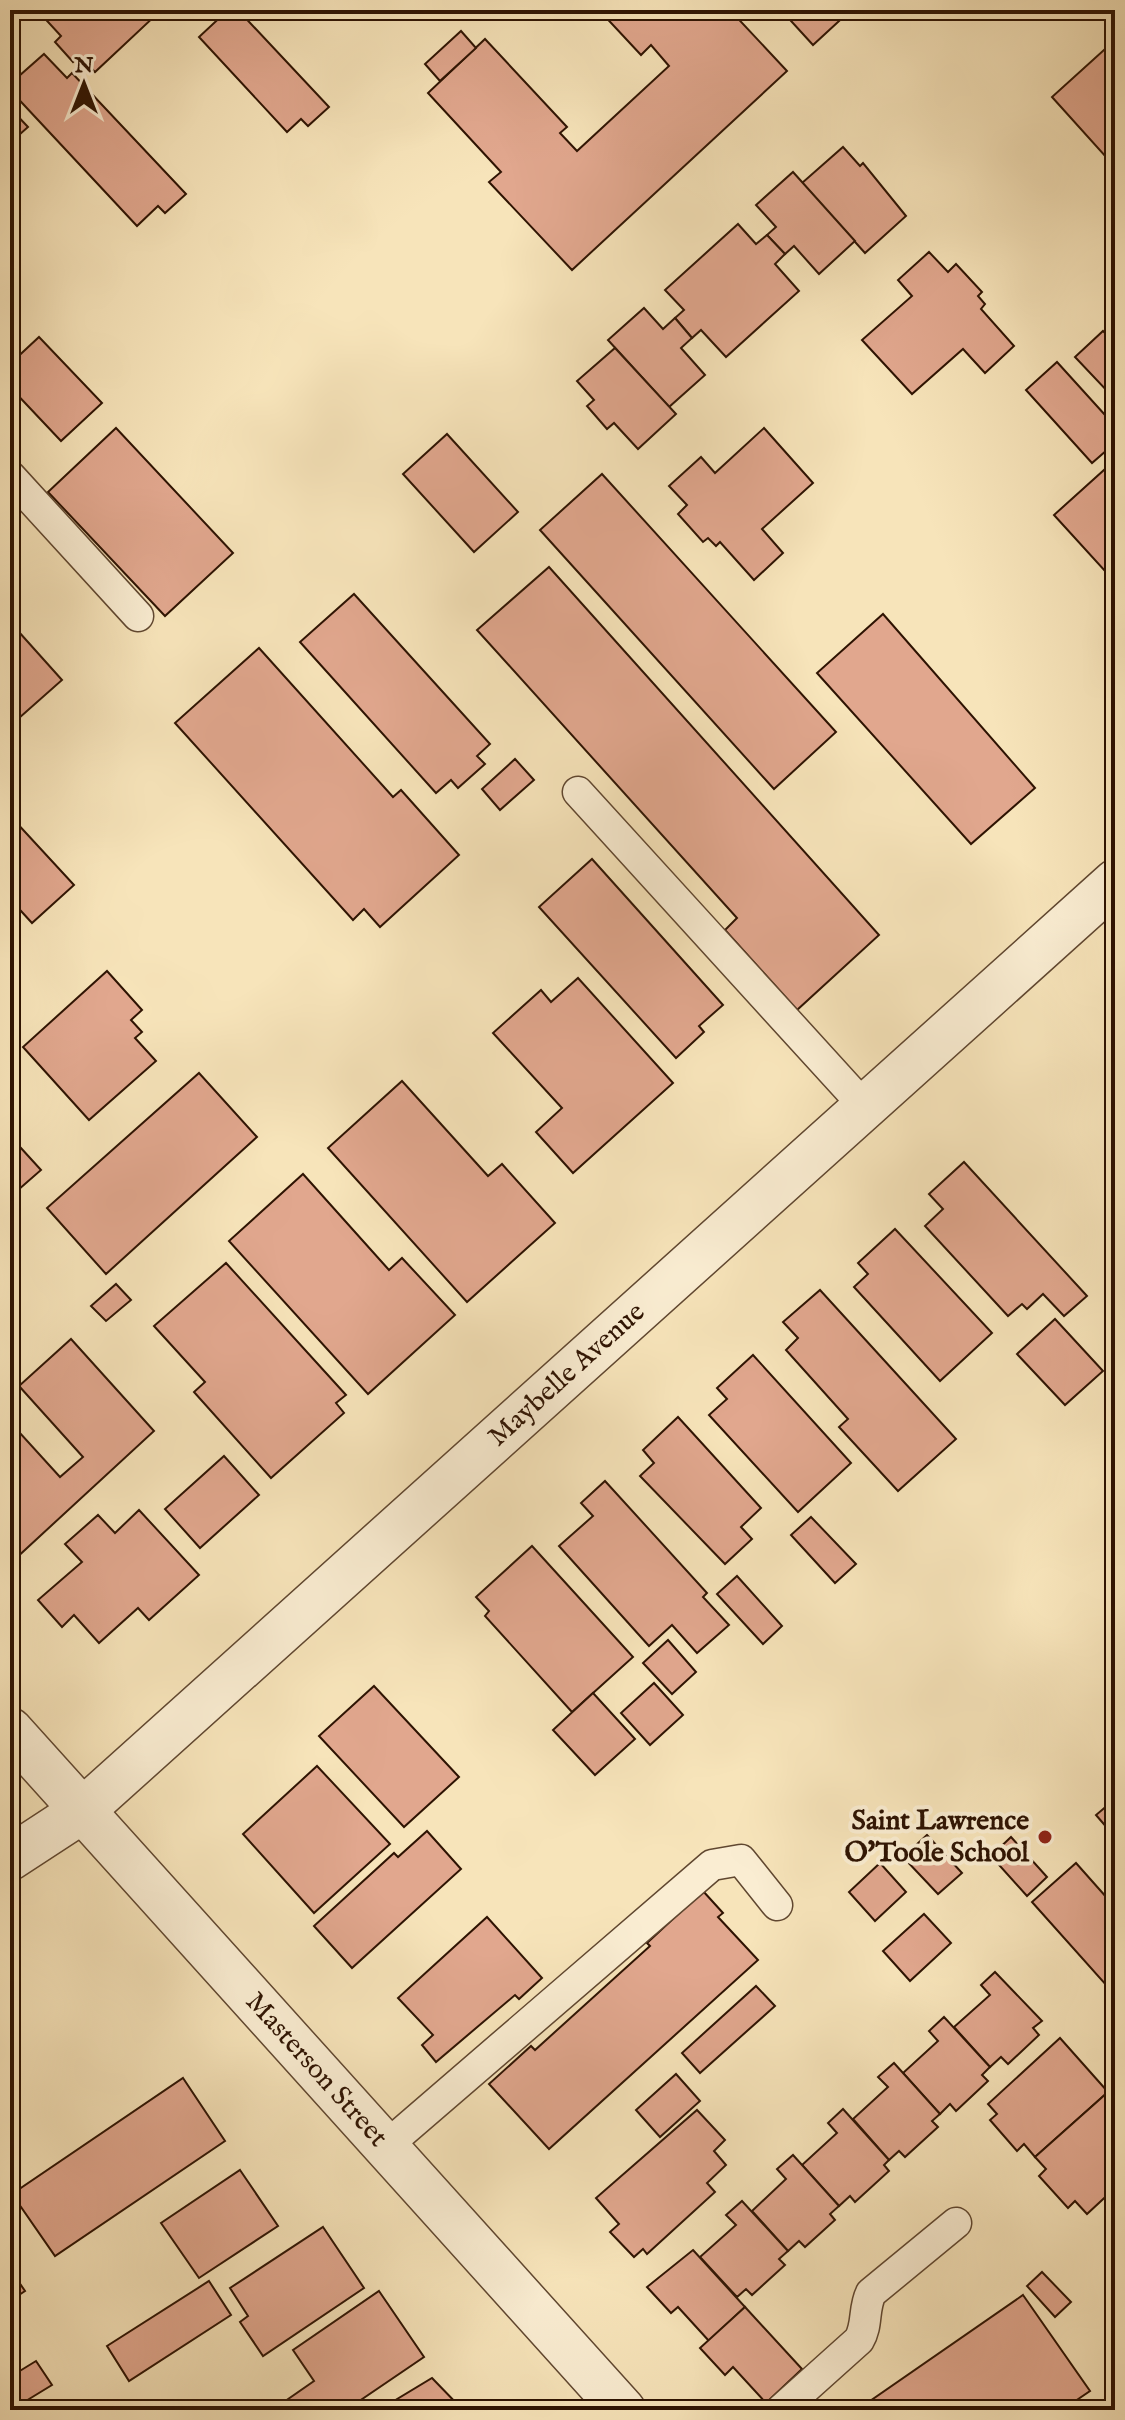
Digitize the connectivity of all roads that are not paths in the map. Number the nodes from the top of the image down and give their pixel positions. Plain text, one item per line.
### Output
1 (10, 476) edge
2 (138, 616) dead end
3 (578, 792) dead end
4 (1115, 882) edge
5 (865, 1107) junction
6 (10, 1730) edge
7 (82, 1811) junction
8 (10, 1858) edge
9 (777, 1905) dead end
10 (385, 2147) junction
11 (956, 2223) dead end
12 (623, 2410) edge
13 (781, 2410) edge

1 - 2 lane
3 - 5 lane
4 - 5 street, Maybelle Avenue
5 - 7 street, Maybelle Avenue
6 - 7 street, Masterson Street
7 - 8 street, Maybelle Avenue
7 - 10 street, Masterson Street
9 - 10 lane
10 - 12 street, Masterson Street
11 - 13 lane

